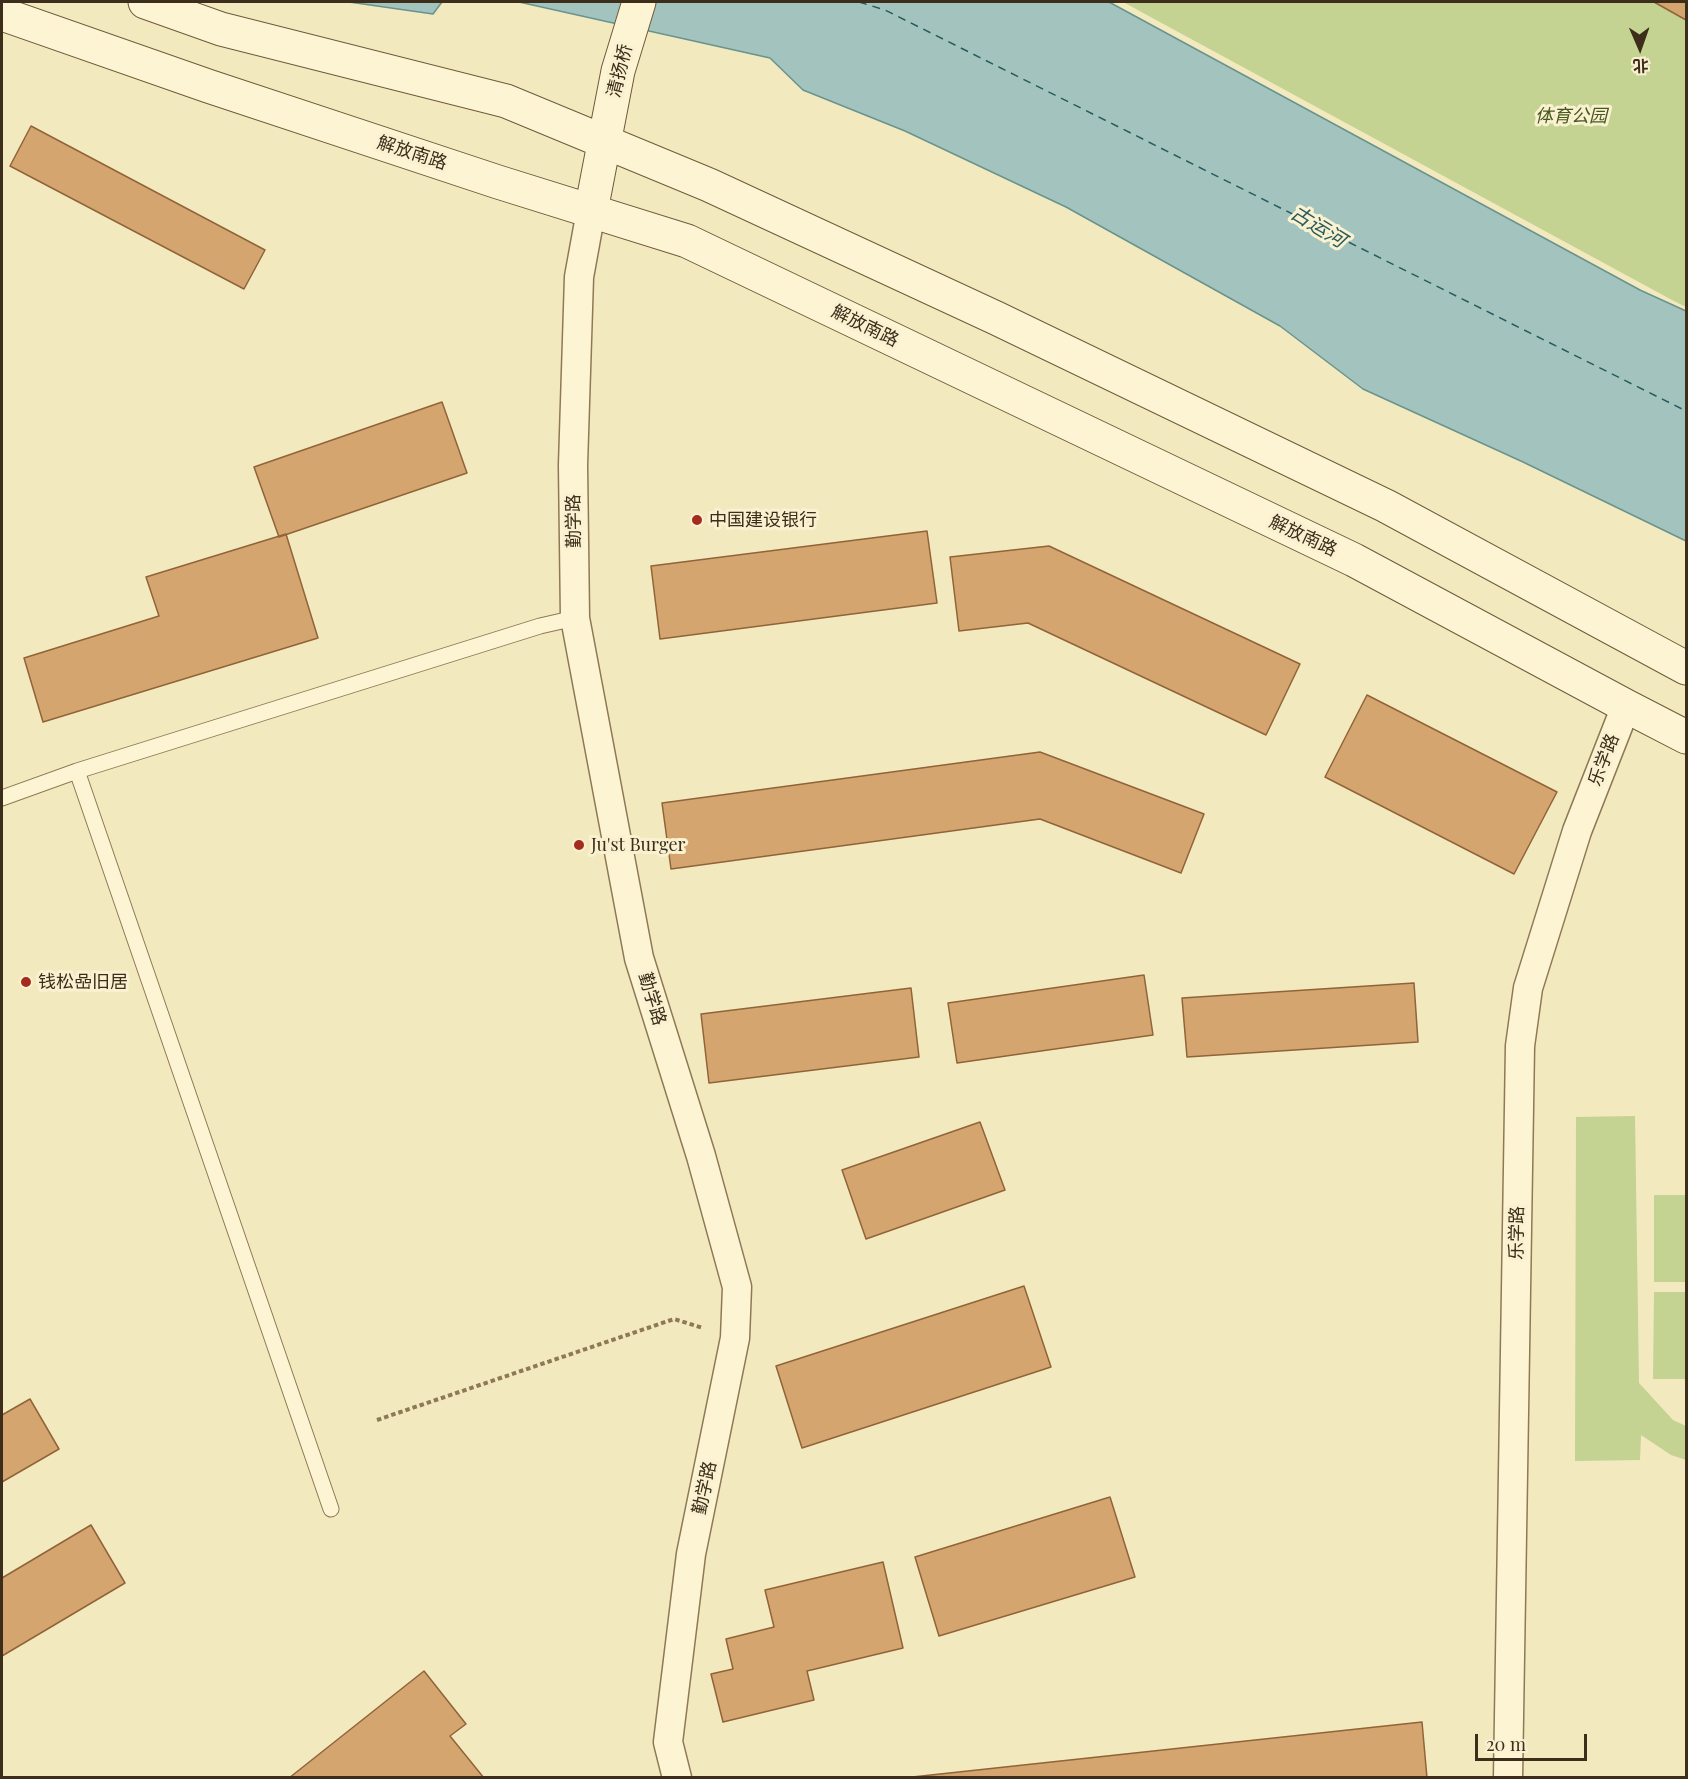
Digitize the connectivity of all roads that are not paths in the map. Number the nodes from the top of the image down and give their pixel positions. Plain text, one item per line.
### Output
1 (145, 2) edge
2 (639, 2) edge
3 (2, 14) edge
4 (604, 142) junction
5 (591, 211) junction
6 (575, 618) junction
7 (1686, 668) edge
8 (1626, 706) junction
9 (1686, 737) edge
10 (77, 771) junction
11 (2, 798) edge
12 (331, 1509) dead end
13 (677, 1778) edge
14 (1508, 1778) edge

1 - 4 main road
2 - 4 main road, 清扬桥
3 - 5 main road, 解放南路
4 - 5 main road, 清扬桥
4 - 7 main road
5 - 6 street, 勤学路
5 - 8 main road, 解放南路
6 - 10 lane
6 - 13 street, 勤学路
8 - 9 main road, 解放南路
8 - 14 street, 乐学路
10 - 11 lane
10 - 12 lane

